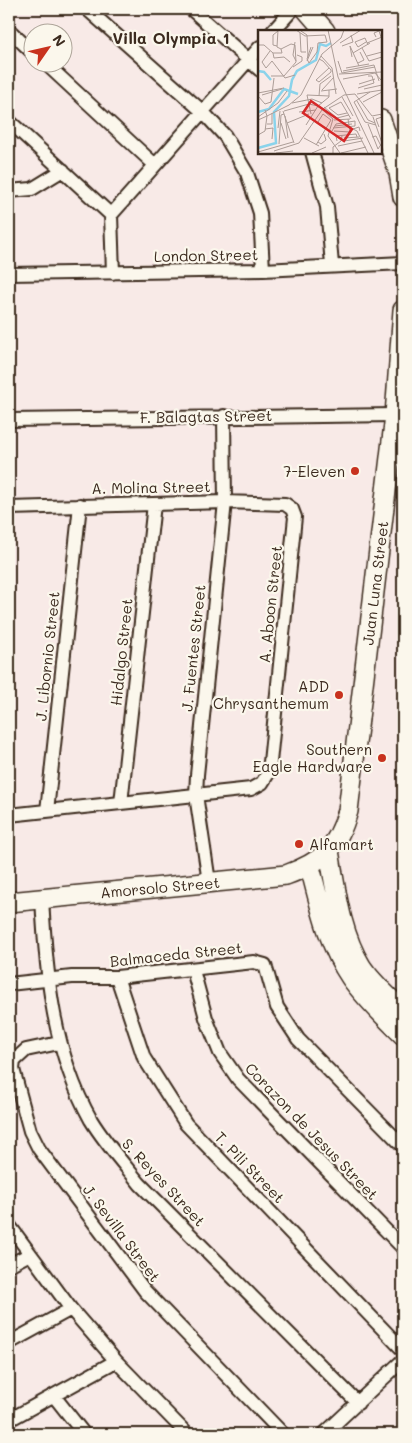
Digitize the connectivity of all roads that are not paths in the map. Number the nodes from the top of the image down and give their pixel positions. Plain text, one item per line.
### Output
1 (87, 9) edge
2 (190, 9) edge
3 (293, 9) edge
4 (306, 9) edge
5 (9, 30) edge
6 (275, 30) edge
7 (324, 30) edge
8 (22, 42) edge
9 (258, 49) edge
10 (249, 60) junction
11 (258, 68) edge
12 (55, 72) edge
13 (203, 112) junction
14 (9, 121) edge
15 (382, 123) edge
16 (313, 154) edge
17 (156, 165) junction
18 (63, 170) junction
19 (9, 191) edge
20 (403, 198) edge
21 (111, 215) junction
22 (403, 263) edge
23 (332, 265) junction
24 (263, 270) junction
25 (113, 273) junction
26 (9, 274) edge
27 (403, 310) edge
28 (399, 415) edge
29 (224, 416) junction
30 (9, 420) edge
31 (225, 502) junction
32 (154, 504) junction
33 (80, 505) junction
34 (9, 508) edge
35 (292, 509) joint
36 (196, 795) junction
37 (121, 803) junction
38 (47, 811) junction
39 (9, 816) edge
40 (329, 851) junction
41 (310, 867) junction
42 (209, 882) junction
43 (42, 898) junction
44 (9, 902) edge
45 (193, 970) junction
46 (356, 972) junction
47 (117, 977) junction
48 (48, 981) junction
49 (9, 984) edge
50 (403, 1011) edge
51 (403, 1035) edge
52 (59, 1043) junction
53 (403, 1146) edge
54 (9, 1225) edge
55 (403, 1248) edge
56 (30, 1254) junction
57 (9, 1265) edge
58 (70, 1309) junction
59 (9, 1343) edge
60 (403, 1350) edge
61 (403, 1360) edge
62 (116, 1361) junction
63 (54, 1396) junction
64 (358, 1403) junction
65 (9, 1420) edge
66 (84, 1434) edge
67 (187, 1434) edge
68 (283, 1434) edge
69 (324, 1434) edge

1 - 13 street
2 - 10 street
3 - 6 street
4 - 7 main road
5 - 8 street
9 - 10 street
10 - 11 street
10 - 13 street
12 - 17 street
13 - 17 street
13 - 24 street
14 - 18 street
15 - 20 main road
16 - 23 street
17 - 21 street
18 - 19 street
18 - 21 street
21 - 25 street
22 - 23 street, London Street
23 - 24 street, London Street
24 - 25 street, London Street
25 - 26 street, London Street
27 - 28 main road, Juan Luna Street
28 - 29 street, F. Balagtas Street
28 - 40 main road, Juan Luna Street
29 - 30 street, F. Balagtas Street
29 - 31 street, J. Fuentes Street
31 - 32 street, A. Molina Street
31 - 35 street, A. Molina Street
31 - 36 street, J. Fuentes Street
32 - 33 street, A. Molina Street
32 - 37 street, Hidalgo Street
33 - 34 street, A. Molina Street
33 - 38 street, J. Libornio Street
35 - 36 street, A. Aboon Street
36 - 37 street, A. Aboon Street
36 - 42 street, J. Fuentes Street
37 - 38 street, A. Aboon Street
38 - 39 street, A. Aboon Street
40 - 41 main road, Juan Luna Street
40 - 46 main road
41 - 42 main road, Amorsolo Street
41 - 46 main road
42 - 43 main road, Amorsolo Street
43 - 44 main road, Amorsolo Street
43 - 48 street, S. Reyes Street
45 - 47 street, Balmaceda Street
45 - 53 street, Balmaceda Street
45 - 55 street, Corazon de Jesus Street
46 - 50 main road
46 - 51 main road
47 - 48 street, Balmaceda Street
47 - 60 street, T. Pili Street
48 - 49 street, Balmaceda Street
48 - 52 street, S. Reyes Street
52 - 64 street, S. Reyes Street
52 - 68 street, J. Sevilla Street
54 - 56 street
56 - 57 street
56 - 58 street
58 - 59 street
58 - 62 street
61 - 64 street
62 - 63 street
62 - 67 street
63 - 65 street
63 - 66 street
64 - 69 street

